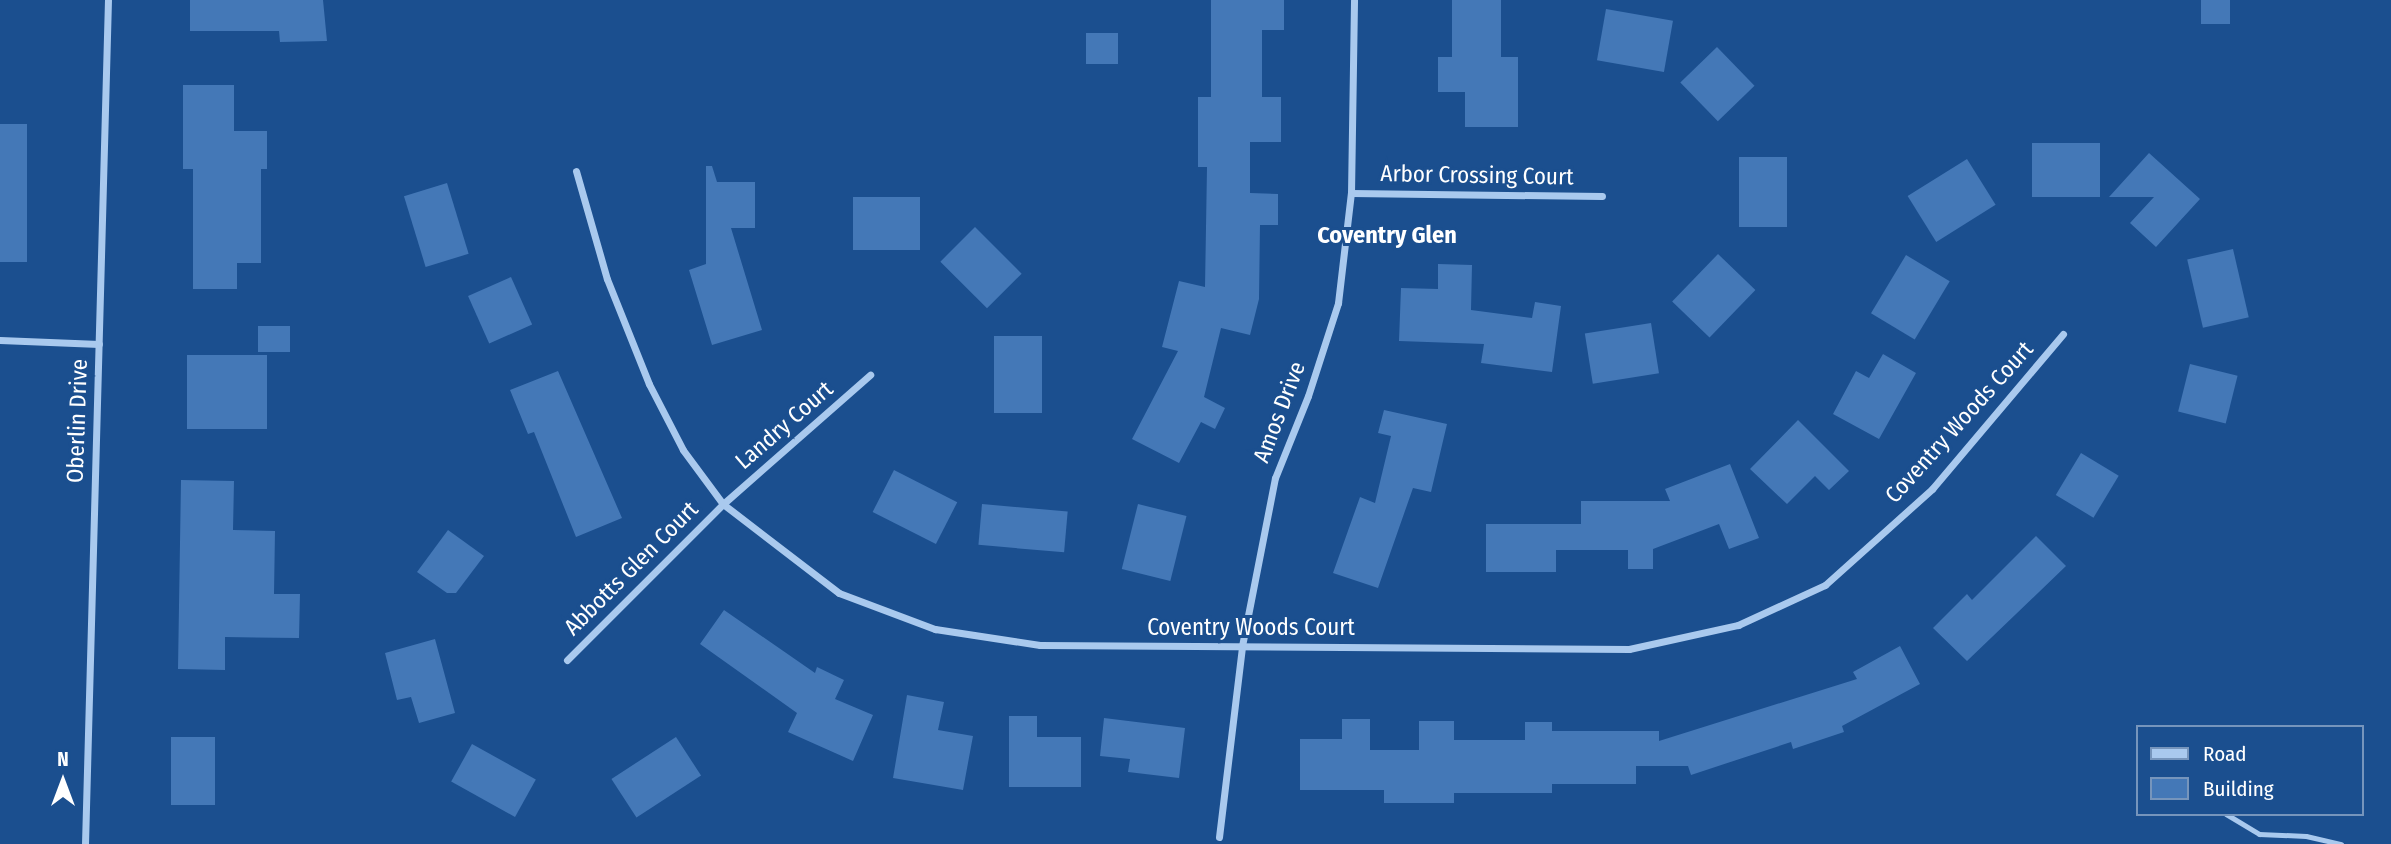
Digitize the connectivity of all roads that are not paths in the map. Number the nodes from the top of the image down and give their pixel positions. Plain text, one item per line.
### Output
1 (108, 0) edge
2 (1354, 0) edge
3 (576, 171) dead end
4 (1351, 192) junction
5 (1602, 196) dead end
6 (2063, 334) dead end
7 (0, 340) edge
8 (99, 344) junction
9 (870, 375) dead end
10 (723, 504) junction
11 (1242, 646) junction
12 (567, 660) dead end
13 (2229, 816) edge
14 (1219, 837) dead end
15 (85, 844) edge
16 (2342, 844) edge

1 - 8 street, Oberlin Drive
2 - 4 street, Amos Drive
3 - 10 street, Coventry Woods Court
4 - 5 street, Arbor Crossing Court
4 - 11 street, Amos Drive
6 - 11 street, Coventry Woods Court
7 - 8 street
8 - 15 street, Oberlin Drive
9 - 10 street, Landry Court
10 - 11 street, Coventry Woods Court
10 - 12 street, Abbotts Glen Court
11 - 14 street, Amos Drive
13 - 16 lane

